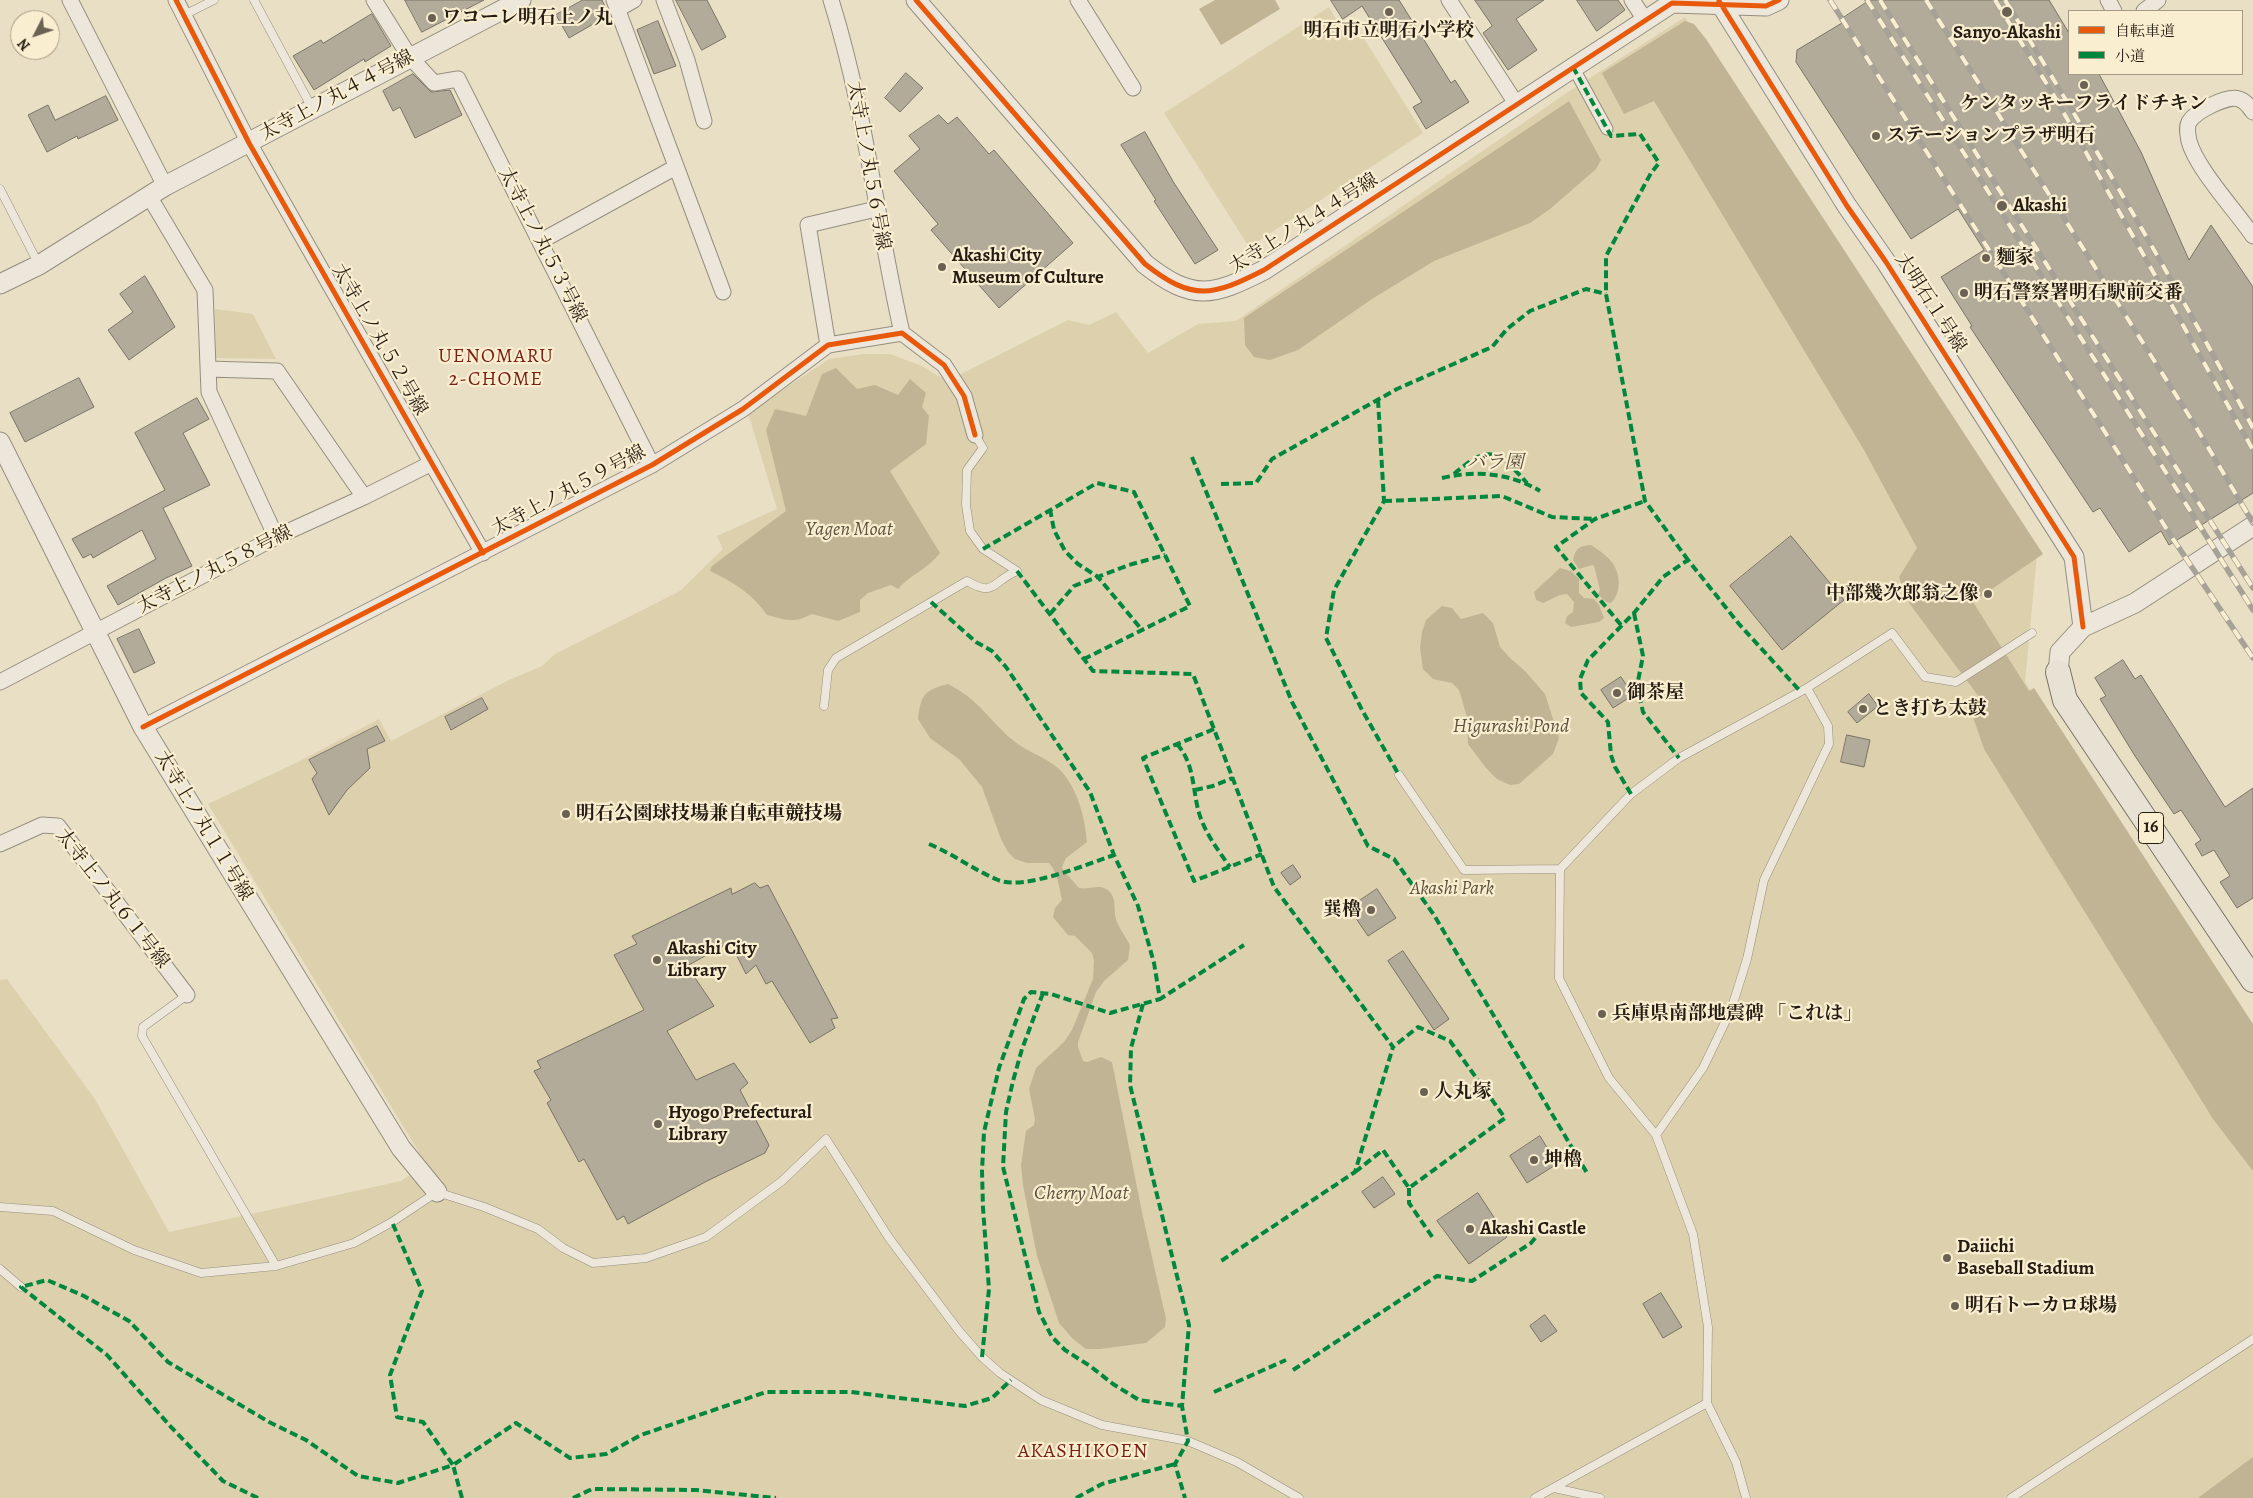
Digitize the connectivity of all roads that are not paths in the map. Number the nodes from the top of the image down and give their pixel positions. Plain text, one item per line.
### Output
1 (70, 0) edge
2 (176, 0) edge
3 (214, 0) edge
4 (254, 0) edge
5 (374, 0) edge
6 (521, 0) edge
7 (634, 0) edge
8 (664, 0) edge
9 (832, 0) edge
10 (916, 0) edge
11 (1078, 0) edge
12 (1449, 0) edge
13 (1632, 0) edge
14 (1779, 0) edge
15 (2158, 0) edge
16 (1720, 3) edge
17 (616, 4) edge
18 (2145, 10) edge
19 (184, 15) junction
20 (1646, 20) junction
21 (410, 56) junction
22 (1578, 75) junction
23 (1133, 88) dead end
24 (1517, 105) junction
25 (312, 109) junction
26 (2253, 112) edge
27 (704, 120) dead end
28 (1607, 129) dead end
29 (249, 143) junction
30 (676, 167) junction
31 (165, 186) junction
32 (0, 189) edge
33 (149, 196) junction
34 (876, 209) junction
35 (2253, 236) edge
36 (541, 241) junction
37 (39, 265) junction
38 (0, 284) edge
39 (722, 292) dead end
40 (902, 333) junction
41 (828, 345) junction
42 (208, 369) junction
43 (975, 435) joint
44 (0, 442) edge
45 (432, 463) junction
46 (652, 464) junction
47 (364, 497) junction
48 (2253, 526) edge
49 (276, 537) junction
50 (483, 553) junction
51 (2083, 627) junction
52 (96, 632) junction
53 (2032, 633) dead end
54 (2058, 672) joint
55 (0, 682) edge
56 (1807, 688) junction
57 (824, 706) dead end
58 (143, 727) junction
59 (1399, 775) dead end
60 (0, 844) edge
61 (1560, 869) junction
62 (2253, 980) edge
63 (187, 995) joint
64 (1656, 1135) junction
65 (437, 1192) junction
66 (0, 1207) edge
67 (276, 1266) junction
68 (0, 1269) edge
69 (21, 1287) dead end
70 (2253, 1339) edge
71 (1707, 1403) junction
72 (1554, 1488) junction
73 (1299, 1498) edge
74 (1535, 1498) edge
75 (1600, 1498) edge
76 (1746, 1498) edge
77 (2011, 1498) edge

1 - 31 street
2 - 19 street, 太寺上ノ丸５２号線
3 - 19 lane
4 - 25 lane
5 - 21 street
6 - 21 street, 太寺上ノ丸４４号線
7 - 17 street
8 - 27 street
9 - 34 street, 太寺上ノ丸５６号線
10 - 24 street, 太寺上ノ丸４４号線
11 - 23 street
12 - 24 street
13 - 20 street
14 - 16 street, 太寺上ノ丸４４号線
15 - 18 street
16 - 20 street, 太寺上ノ丸４４号線
16 - 51 street, 大明石１号線
17 - 30 street
19 - 29 street, 太寺上ノ丸５２号線
20 - 22 street, 太寺上ノ丸４４号線
21 - 25 street, 太寺上ノ丸４４号線
21 - 36 street, 太寺上ノ丸５３号線
22 - 24 street, 太寺上ノ丸４４号線
22 - 28 street
25 - 29 street, 太寺上ノ丸４４号線
26 - 35 street
29 - 31 street, 太寺上ノ丸４４号線
29 - 45 street, 太寺上ノ丸５２号線
30 - 36 street
30 - 39 street
31 - 33 street, 太寺上ノ丸４４号線
32 - 37 lane
33 - 37 street, 太寺上ノ丸４４号線
33 - 42 street
34 - 40 street, 太寺上ノ丸５６号線
34 - 41 street
36 - 46 street, 太寺上ノ丸５３号線
37 - 38 street, 太寺上ノ丸４４号線
40 - 41 street, 太寺上ノ丸５９号線
40 - 43 street
41 - 46 street, 太寺上ノ丸５９号線
42 - 47 street
42 - 49 street
43 - 57 lane
44 - 52 street, 太寺上ノ丸１１号線
45 - 47 street, 太寺上ノ丸５８号線
45 - 50 street, 太寺上ノ丸５２号線
46 - 50 street, 太寺上ノ丸５９号線
47 - 49 street, 太寺上ノ丸５８号線
48 - 51 street
49 - 52 street, 太寺上ノ丸５８号線
50 - 58 street, 太寺上ノ丸５９号線
51 - 54 street
52 - 55 street, 太寺上ノ丸５８号線
52 - 58 street, 太寺上ノ丸１１号線
53 - 56 lane
54 - 62 main road, 16
56 - 61 lane
56 - 64 lane
58 - 65 street, 太寺上ノ丸１１号線
59 - 61 lane
60 - 63 street, 太寺上ノ丸６１号線
61 - 64 lane
63 - 67 lane
64 - 71 lane
65 - 67 lane
65 - 73 lane
66 - 67 lane
68 - 69 lane
70 - 77 lane
71 - 72 lane
71 - 76 lane
72 - 74 lane
72 - 75 lane

